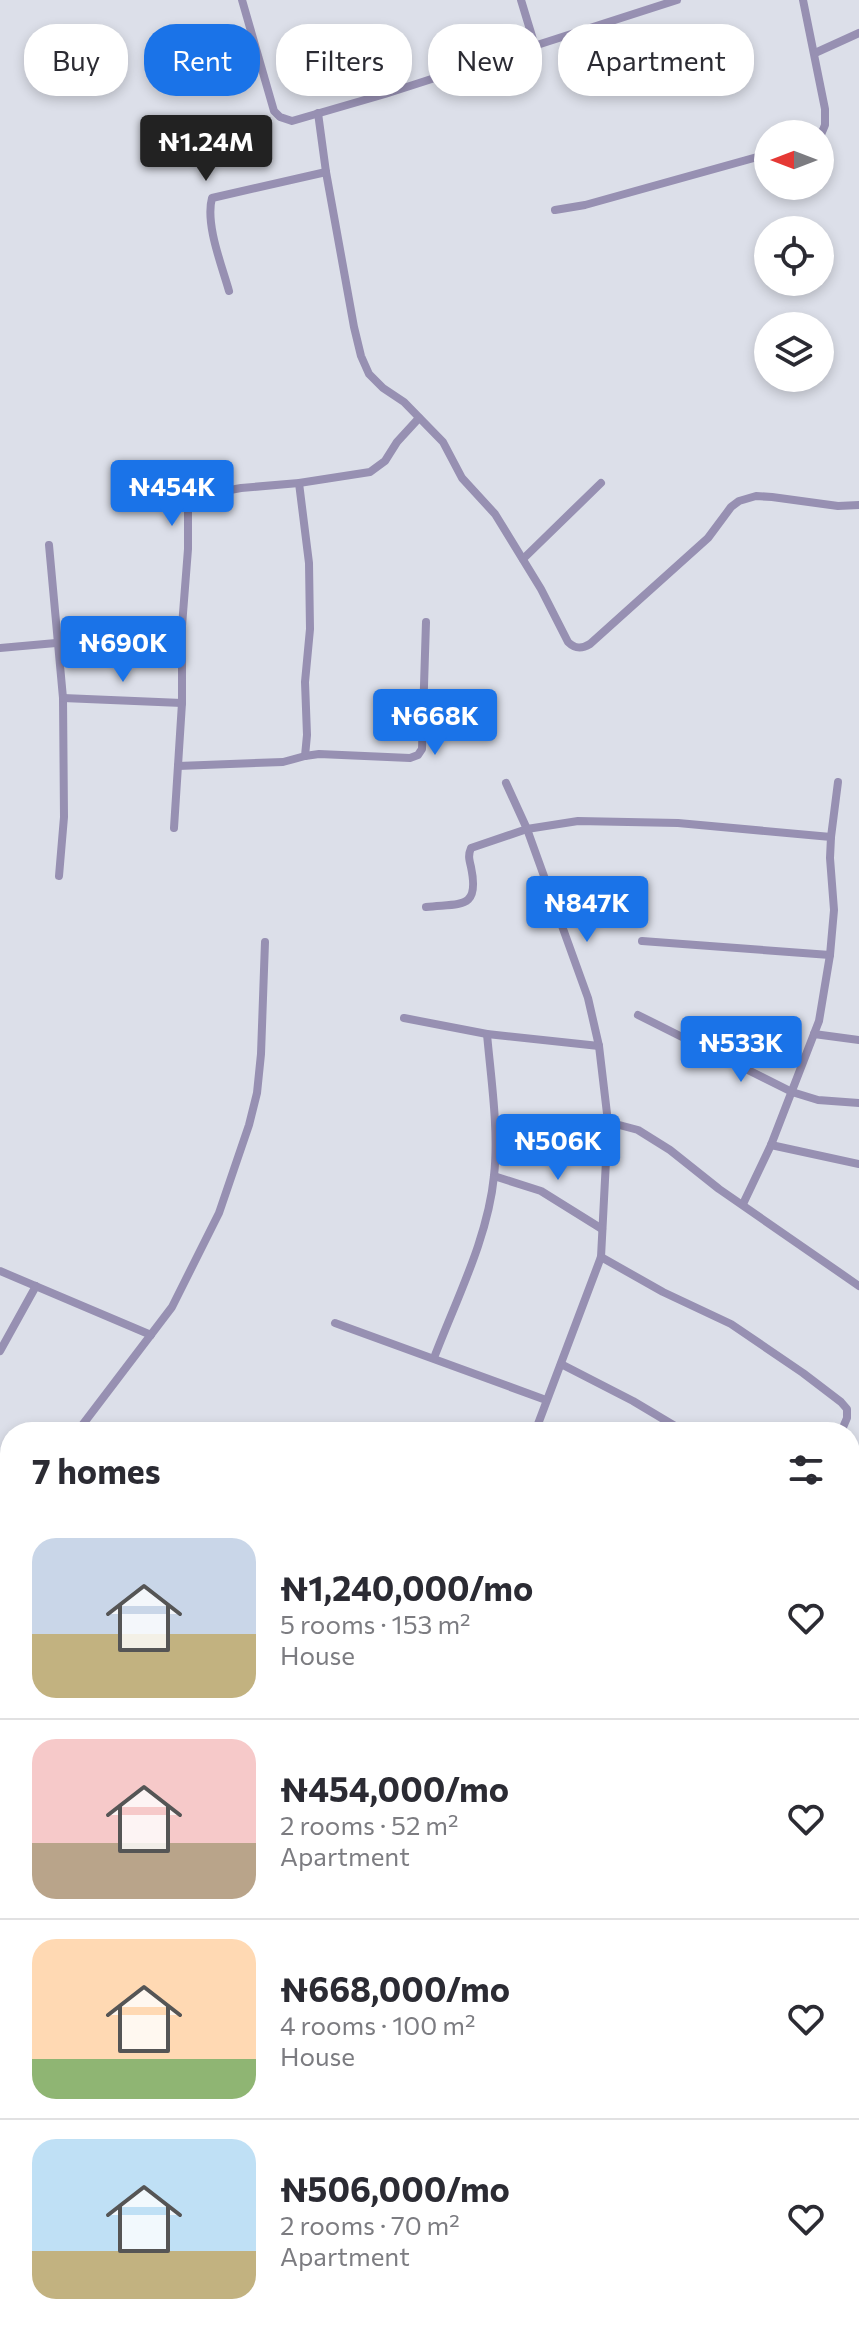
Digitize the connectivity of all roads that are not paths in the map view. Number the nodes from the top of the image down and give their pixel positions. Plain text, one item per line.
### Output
1 (242, 0) edge
2 (521, 0) edge
3 (677, 0) edge
4 (803, 0) edge
5 (528, 24) edge
6 (859, 33) edge
7 (542, 44) edge
8 (815, 53) junction
9 (428, 79) edge
10 (318, 113) junction
11 (825, 120) edge
12 (754, 158) edge
13 (326, 172) junction
14 (555, 210) dead end
15 (229, 291) dead end
16 (419, 418) junction
17 (299, 483) junction
18 (601, 483) dead end
19 (859, 505) edge
20 (49, 545) dead end
21 (523, 559) junction
22 (426, 622) dead end
23 (56, 643) junction
24 (0, 648) edge
25 (63, 698) junction
26 (182, 703) junction
27 (305, 756) junction
28 (178, 766) junction
29 (838, 782) dead end
30 (506, 783) dead end
31 (174, 828) dead end
32 (527, 829) junction
33 (831, 837) junction
34 (59, 876) dead end
35 (426, 907) dead end
36 (642, 941) dead end
37 (265, 942) dead end
38 (830, 955) junction
39 (638, 1015) dead end
40 (404, 1018) dead end
41 (487, 1034) junction
42 (814, 1034) junction
43 (859, 1040) edge
44 (599, 1046) junction
45 (792, 1092) junction
46 (859, 1103) edge
47 (608, 1122) junction
48 (771, 1145) junction
49 (859, 1164) edge
50 (494, 1176) junction
51 (743, 1204) junction
52 (602, 1229) junction
53 (601, 1257) junction
54 (0, 1271) edge
55 (36, 1286) junction
56 (859, 1286) edge
57 (335, 1323) dead end
58 (151, 1335) junction
59 (0, 1351) edge
60 (434, 1358) junction
61 (561, 1364) junction
62 (546, 1400) junction
63 (85, 1422) edge
64 (538, 1422) edge
65 (668, 1422) edge
66 (845, 1422) edge

1 - 10 street
2 - 5 street
3 - 7 street
4 - 8 street
6 - 8 street
8 - 11 street
9 - 10 street
10 - 13 street
12 - 14 street
13 - 15 street
13 - 16 street
16 - 17 street
16 - 21 street
17 - 26 street
17 - 27 street
18 - 21 street
19 - 21 street
20 - 23 street
22 - 27 street
23 - 24 street
23 - 25 street
25 - 26 street
25 - 34 street
26 - 28 street
27 - 28 street
28 - 31 street
29 - 33 street
30 - 32 street
32 - 33 street
32 - 35 street
32 - 44 street
33 - 38 street
36 - 38 street
37 - 58 street
38 - 42 street
39 - 45 street
40 - 41 street
41 - 44 street
41 - 50 street
42 - 43 street
42 - 45 street
44 - 47 street
45 - 46 street
45 - 48 street
47 - 51 street
47 - 52 street
48 - 49 street
48 - 51 street
50 - 52 street
50 - 60 street
51 - 56 street
52 - 53 street
53 - 61 street
53 - 66 street
54 - 55 street
55 - 58 street
55 - 59 street
57 - 60 street
58 - 63 street
60 - 62 street
61 - 62 street
61 - 65 street
62 - 64 street

